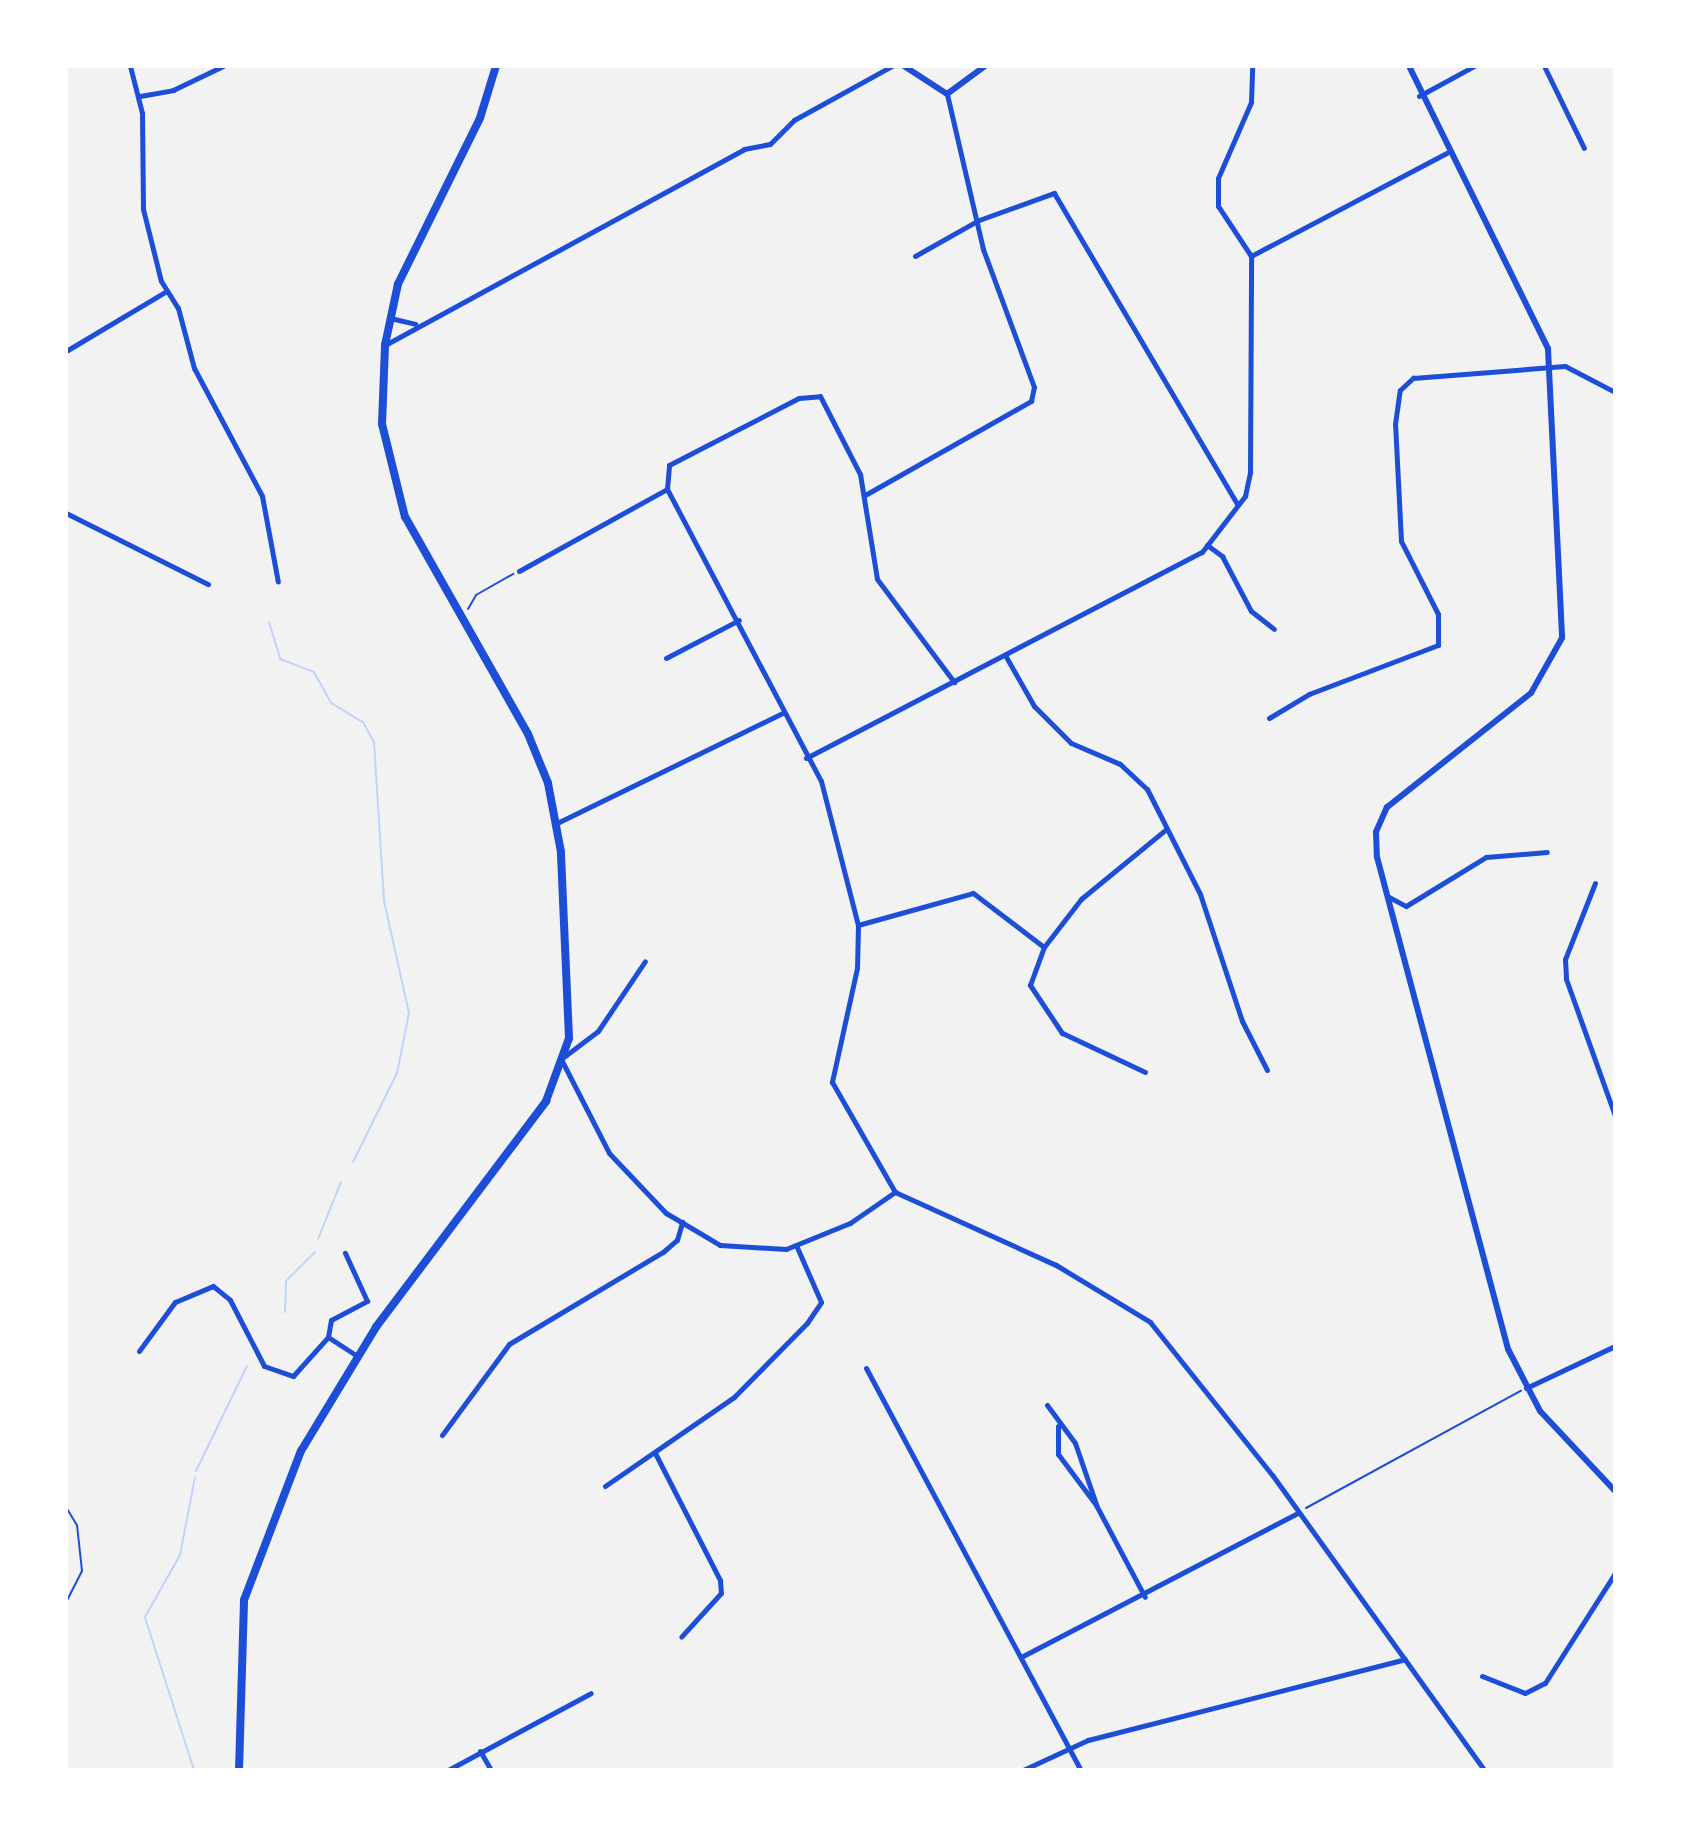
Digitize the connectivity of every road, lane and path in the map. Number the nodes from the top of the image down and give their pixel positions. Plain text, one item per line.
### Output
1 (130, 66) edge
2 (223, 66) edge
3 (496, 66) edge
4 (892, 66) edge
5 (904, 66) edge
6 (985, 66) edge
7 (1252, 66) edge
8 (1409, 66) edge
9 (1474, 66) edge
10 (1544, 66) edge
11 (947, 94) junction
12 (140, 96) junction
13 (1419, 96) junction
14 (1584, 148) dead end
15 (1446, 153) junction
16 (979, 220) junction
17 (915, 256) dead end
18 (1251, 256) junction
19 (165, 292) junction
20 (390, 317) junction
21 (416, 324) junction
22 (385, 345) junction
23 (66, 351) edge
24 (1551, 366) junction
25 (1615, 392) edge
26 (667, 489) junction
27 (865, 495) junction
28 (1238, 505) junction
29 (66, 513) edge
30 (1207, 545) junction
31 (519, 571) joint
32 (278, 582) dead end
33 (208, 584) dead end
34 (468, 609) dead end
35 (739, 620) junction
36 (1274, 629) dead end
37 (1005, 655) junction
38 (666, 658) dead end
39 (954, 682) junction
40 (783, 713) junction
41 (1269, 718) dead end
42 (806, 758) junction
43 (557, 823) junction
44 (1166, 829) junction
45 (1547, 852) dead end
46 (1595, 883) dead end
47 (1386, 896) junction
48 (858, 925) junction
49 (1044, 947) junction
50 (645, 961) dead end
51 (564, 1060) junction
52 (1267, 1070) dead end
53 (1145, 1072) dead end
54 (1615, 1116) edge
55 (895, 1192) junction
56 (682, 1222) junction
57 (796, 1245) junction
58 (345, 1253) dead end
59 (328, 1337) junction
60 (1615, 1346) edge
61 (139, 1351) dead end
62 (356, 1355) junction
63 (866, 1368) dead end
64 (1526, 1388) junction
65 (1047, 1405) dead end
66 (1058, 1426) junction
67 (442, 1435) dead end
68 (655, 1453) junction
69 (605, 1486) dead end
70 (1615, 1491) edge
71 (1096, 1505) junction
72 (66, 1507) edge
73 (1298, 1513) junction
74 (1615, 1573) edge
75 (1145, 1597) junction
76 (66, 1602) edge
77 (681, 1637) dead end
78 (1021, 1657) junction
79 (1406, 1659) junction
80 (1482, 1676) dead end
81 (591, 1693) dead end
82 (1069, 1746) junction
83 (480, 1751) junction
84 (239, 1770) edge
85 (448, 1770) edge
86 (491, 1770) edge
87 (1023, 1770) edge
88 (1081, 1770) edge
89 (1484, 1770) edge

1 - 12 street
2 - 12 street
3 - 20 main road
4 - 21 street
5 - 11 street
6 - 11 street
7 - 18 street
8 - 13 street
9 - 13 street
10 - 14 street
11 - 16 street
12 - 19 street
13 - 15 street
15 - 18 street
15 - 24 street
16 - 17 street
16 - 27 street
16 - 28 street
18 - 28 street
19 - 23 street
19 - 32 street
20 - 21 street
20 - 22 main road
21 - 22 street
22 - 43 main road
24 - 25 street
24 - 41 street
24 - 47 street
26 - 27 street
26 - 31 street
26 - 35 street
27 - 39 street
28 - 30 street
29 - 33 street
30 - 36 street
30 - 37 street
31 - 34 path
35 - 38 street
35 - 40 street
37 - 39 street
37 - 44 street
39 - 42 street
40 - 42 street
40 - 43 street
42 - 48 street
43 - 51 main road
44 - 49 street
44 - 52 street
45 - 47 street
46 - 54 street
47 - 64 street
48 - 49 street
48 - 55 street
49 - 53 street
50 - 51 street
51 - 56 street
51 - 62 main road
55 - 57 street
55 - 73 street
56 - 57 street
56 - 67 street
57 - 68 street
58 - 59 street
59 - 61 street
59 - 62 street
60 - 64 street
62 - 84 main road
63 - 78 street
64 - 70 street
64 - 73 path
65 - 66 street
66 - 71 street
66 - 71 street
68 - 69 street
68 - 77 street
71 - 75 street
72 - 76 path
73 - 75 street
73 - 79 street
74 - 80 street
75 - 78 street
78 - 82 street
79 - 82 street
79 - 89 street
81 - 83 street
82 - 87 street
82 - 88 street
83 - 85 street
83 - 86 street

